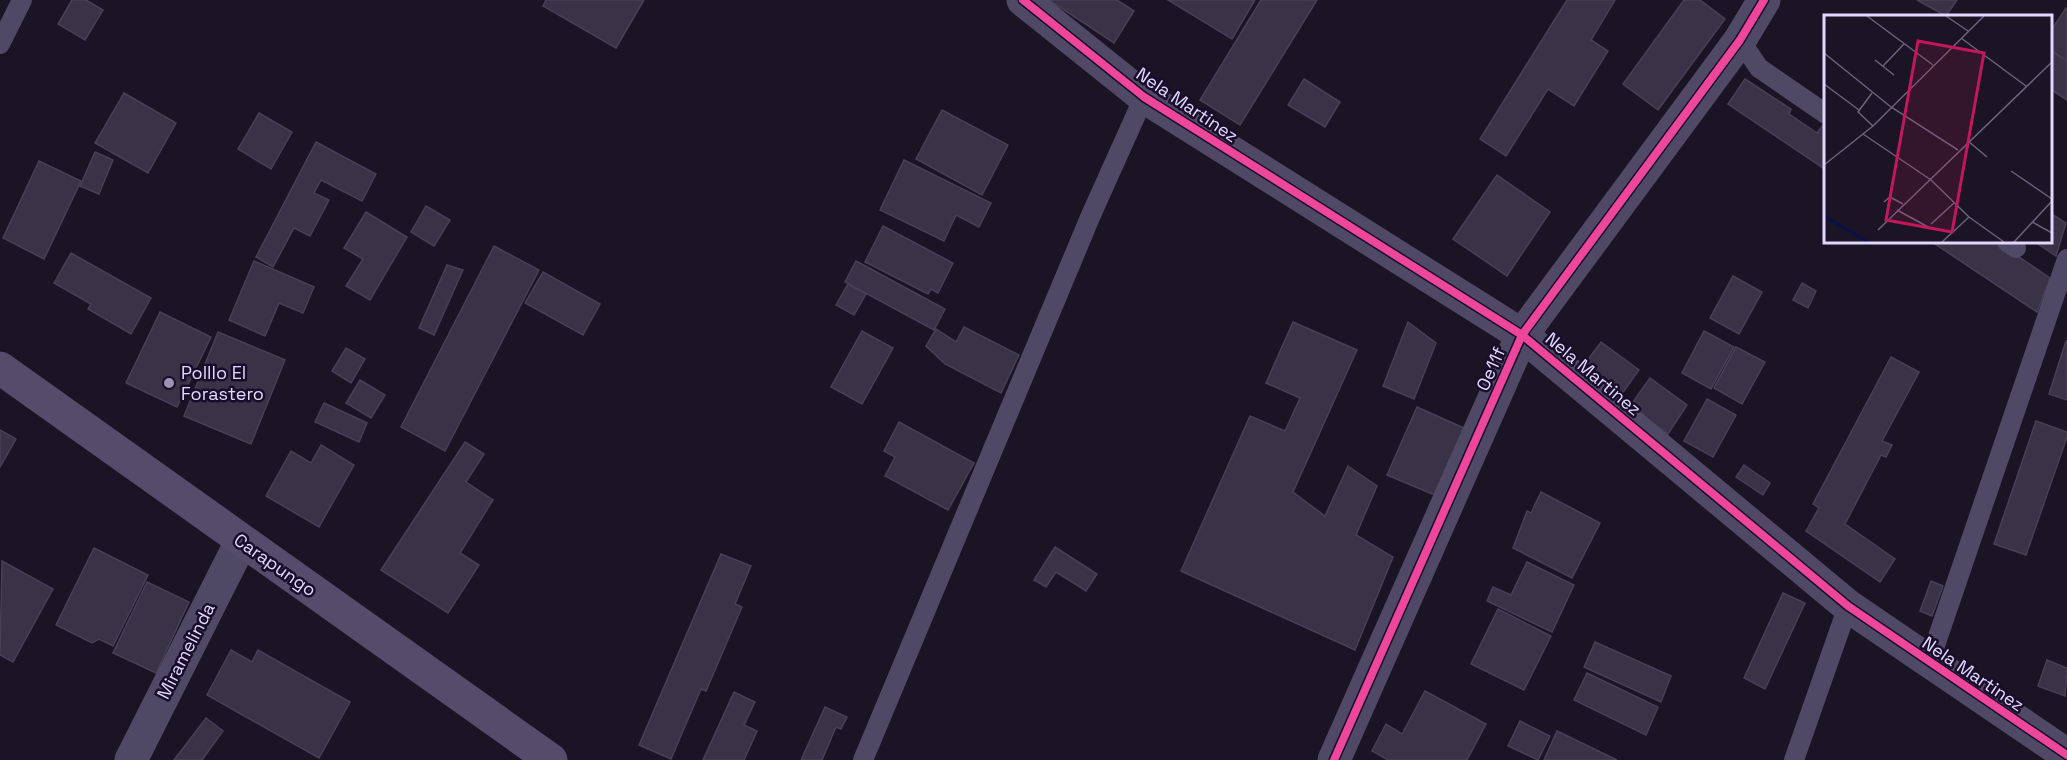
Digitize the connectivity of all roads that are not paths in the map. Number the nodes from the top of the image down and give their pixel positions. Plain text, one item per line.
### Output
1 (22, 0) edge
2 (1023, 0) edge
3 (1763, 0) edge
4 (1740, 40) junction
5 (0, 44) edge
6 (1144, 97) junction
7 (1824, 113) edge
8 (2067, 260) edge
9 (1522, 335) junction
10 (0, 368) edge
11 (241, 542) junction
12 (1848, 606) junction
13 (1929, 663) junction
14 (2067, 755) edge
15 (131, 760) edge
16 (551, 760) edge
17 (863, 760) edge
18 (1334, 760) edge
19 (1794, 760) edge

1 - 5 lane
2 - 6 street, Nela Martinez
3 - 4 street, Oe11f
4 - 7 lane
4 - 9 street, Oe11f
6 - 9 street, Nela Martinez
6 - 17 lane
8 - 13 lane
9 - 12 street, Nela Martinez
9 - 18 street, Oe11f
10 - 11 street, Carapungo
11 - 15 street, Miramelinda
11 - 16 street, Carapungo
12 - 13 street, Nela Martinez
12 - 19 lane
13 - 14 street, Nela Martinez

